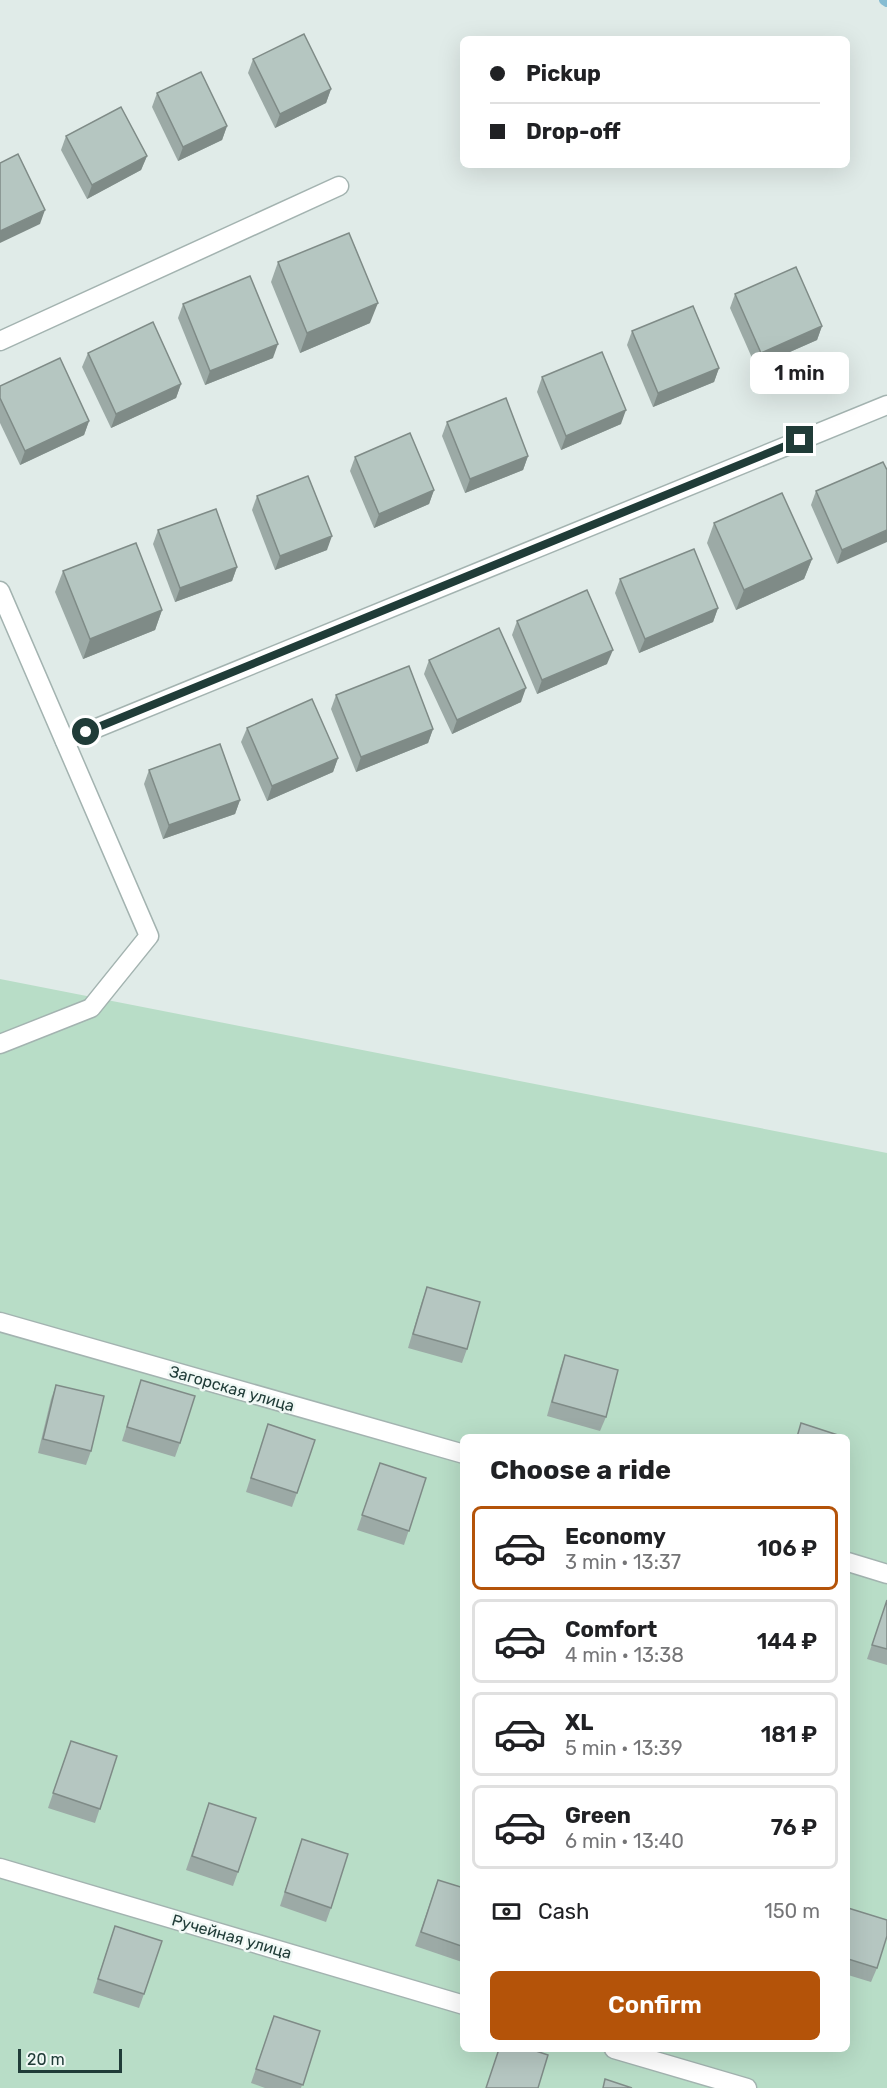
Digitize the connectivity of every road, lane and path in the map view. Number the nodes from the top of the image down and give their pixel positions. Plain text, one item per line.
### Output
1 (339, 186) dead end
2 (0, 340) edge
3 (887, 405) edge
4 (0, 591) edge
5 (64, 741) junction
6 (0, 1044) edge
7 (0, 1322) edge
8 (460, 1453) edge
9 (850, 1563) edge
10 (887, 1574) edge
11 (0, 1868) edge
12 (460, 2004) edge
13 (624, 2052) edge
14 (747, 2088) edge

1 - 2 street
3 - 5 street
4 - 5 street
5 - 6 street
7 - 8 street, Загорская улица
9 - 10 street
11 - 12 street, Ручейная улица
13 - 14 street

